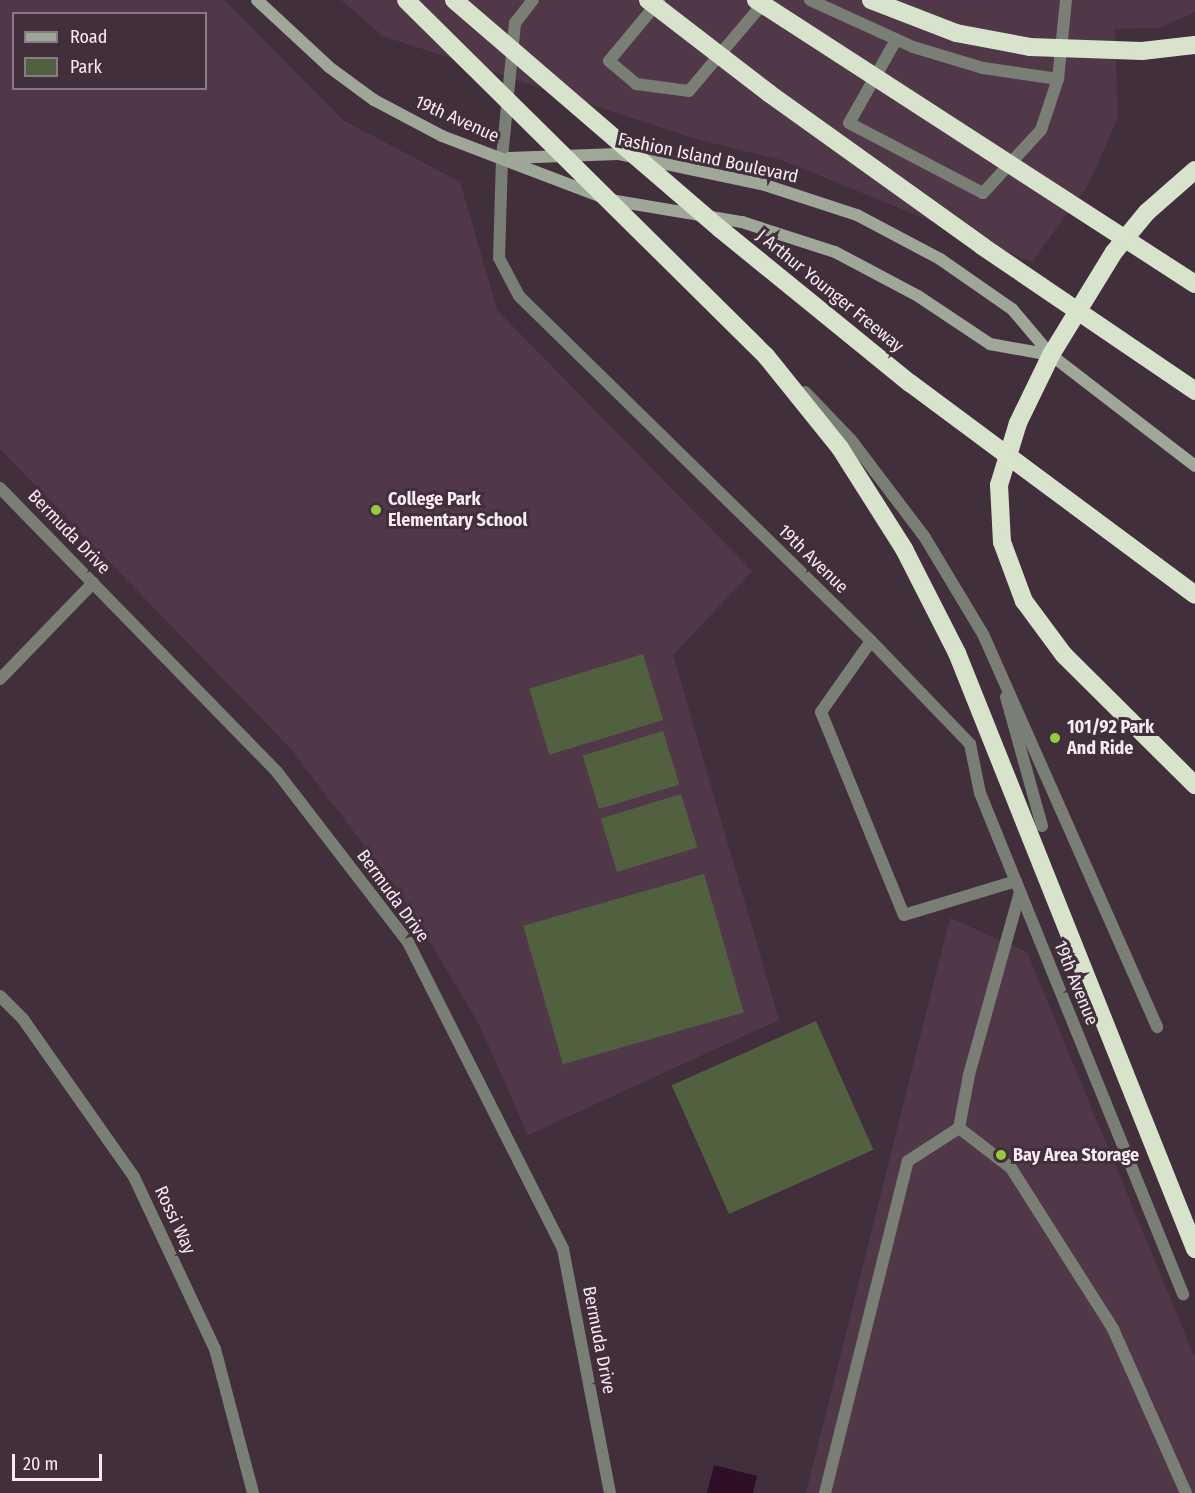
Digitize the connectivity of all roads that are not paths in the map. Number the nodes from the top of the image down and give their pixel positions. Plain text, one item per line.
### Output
1 (257, 0) edge
2 (406, 0) edge
3 (454, 0) edge
4 (461, 0) edge
5 (533, 0) edge
6 (648, 0) edge
7 (660, 0) edge
8 (756, 0) edge
9 (766, 0) edge
10 (810, 0) edge
11 (871, 0) edge
12 (1066, 0) edge
13 (896, 40) junction
14 (513, 44) junction
15 (1195, 45) edge
16 (1058, 79) junction
17 (502, 158) junction
18 (1195, 171) edge
19 (688, 277) junction
20 (1195, 284) edge
21 (1051, 355) junction
22 (1195, 391) edge
23 (1195, 466) edge
24 (0, 488) edge
25 (93, 583) junction
26 (1195, 595) edge
27 (871, 641) junction
28 (0, 680) edge
29 (1005, 693) dead end
30 (1195, 785) edge
31 (1042, 826) dead end
32 (1018, 886) junction
33 (0, 996) edge
34 (1157, 1027) dead end
35 (959, 1128) junction
36 (1195, 1249) edge
37 (1183, 1294) dead end
38 (253, 1493) edge
39 (610, 1493) edge
40 (825, 1493) edge
41 (1186, 1493) edge

1 - 17 main road, 19th Avenue
2 - 19 highway, bridge
3 - 26 highway, J Arthur Younger Freeway, bridge
4 - 14 street
5 - 14 street
6 - 22 highway, bridge
7 - 9 street
8 - 20 highway, bridge
10 - 13 street
11 - 15 highway, bridge
12 - 16 street
13 - 16 street
13 - 16 street
14 - 17 street
17 - 21 main road, Fashion Island Boulevard
17 - 21 main road, Fashion Island Boulevard
17 - 27 street, 19th Avenue
18 - 21 highway
19 - 34 street, bridge
19 - 36 highway, bridge
21 - 23 main road, Fashion Island Boulevard
21 - 30 highway
24 - 25 street, Bermuda Drive
25 - 28 street
25 - 39 street, Bermuda Drive
27 - 32 street, 19th Avenue
27 - 32 street
29 - 31 street
32 - 35 street
32 - 37 street, 19th Avenue
33 - 38 street, Rossi Way
35 - 40 street
35 - 41 street

